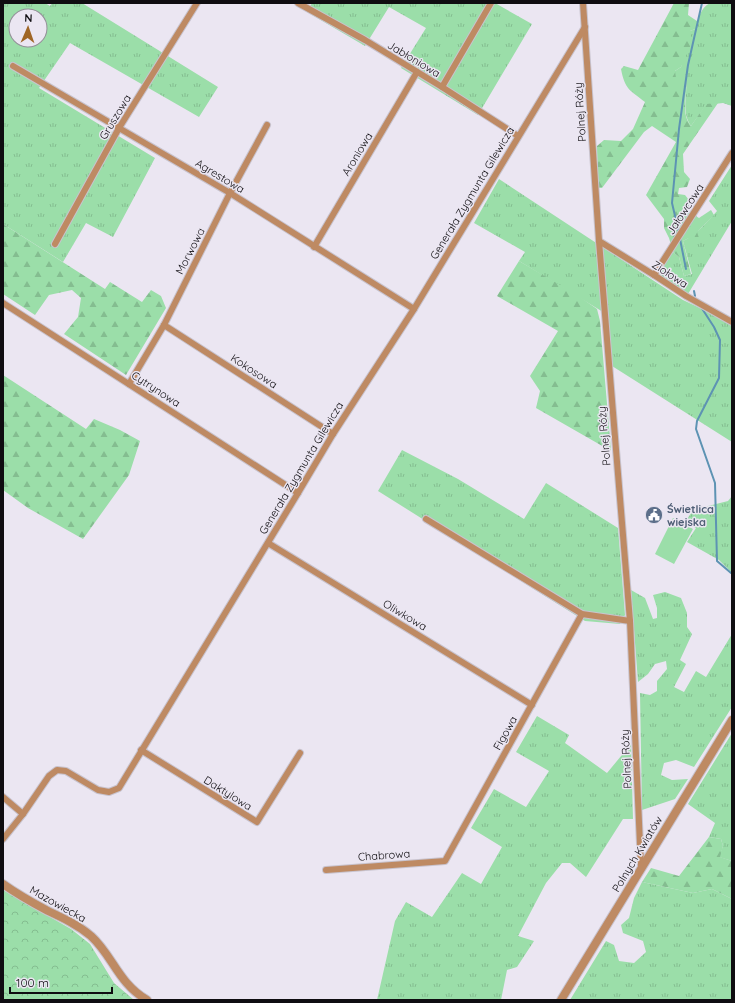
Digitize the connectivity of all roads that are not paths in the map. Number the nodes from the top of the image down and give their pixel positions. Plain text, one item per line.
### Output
1 (197, 3) edge
2 (298, 3) edge
3 (491, 3) edge
4 (583, 3) edge
5 (585, 26) junction
6 (13, 66) dead end
7 (417, 72) junction
8 (442, 87) junction
9 (266, 125) dead end
10 (119, 128) junction
11 (518, 136) junction
12 (732, 153) edge
13 (230, 193) junction
14 (599, 241) junction
15 (55, 244) dead end
16 (314, 247) junction
17 (654, 274) junction
18 (3, 303) edge
19 (414, 309) junction
20 (732, 322) edge
21 (164, 325) junction
22 (129, 384) junction
23 (333, 434) junction
24 (298, 493) junction
25 (426, 519) dead end
26 (268, 543) junction
27 (582, 614) junction
28 (630, 622) junction
29 (532, 705) junction
30 (732, 720) edge
31 (141, 750) junction
32 (300, 753) dead end
33 (3, 797) edge
34 (23, 814) junction
35 (3, 839) edge
36 (444, 861) joint
37 (641, 867) junction
38 (326, 870) dead end
39 (3, 884) edge
40 (147, 1000) edge
41 (561, 1000) edge

1 - 10 street, Gruszowa
2 - 7 street, Jabłoniowa
3 - 8 street
4 - 5 street, Polnej Róży
5 - 11 street, Generała Zygmunta Gilewicza
5 - 14 street, Polnej Róży
6 - 10 street, Agrestowa
7 - 8 street, Jabłoniowa
7 - 16 street, Aroniowa
8 - 11 street, Jabłoniowa
9 - 13 street, Morwowa
10 - 13 street, Agrestowa
10 - 15 street, Gruszowa
11 - 19 street, Generała Zygmunta Gilewicza
12 - 17 street, Jałowcowa
13 - 16 street, Agrestowa
13 - 21 street, Morwowa
14 - 17 street, Ziołowa
14 - 28 street, Polnej Róży
16 - 19 street, Agrestowa
17 - 20 street, Ziołowa
18 - 22 street, Cytrynowa
19 - 23 street, Generała Zygmunta Gilewicza
21 - 22 street, Morwowa
21 - 23 street, Kokosowa
22 - 24 street, Cytrynowa
23 - 24 street, Generała Zygmunta Gilewicza
24 - 26 street, Generała Zygmunta Gilewicza
25 - 27 street
26 - 29 street, Oliwkowa
26 - 31 street, Generała Zygmunta Gilewicza
27 - 28 street
27 - 29 street, Figowa
28 - 37 street, Polnej Róży
29 - 36 street, Figowa
30 - 37 street, Polnych Kwiatów
31 - 32 street, Daktylowa
31 - 34 street, Generała Zygmunta Gilewicza
33 - 34 street
34 - 35 street, Generała Zygmunta Gilewicza
36 - 38 street, Chabrowa
37 - 41 street, Polnych Kwiatów
39 - 40 street, Mazowiecka

